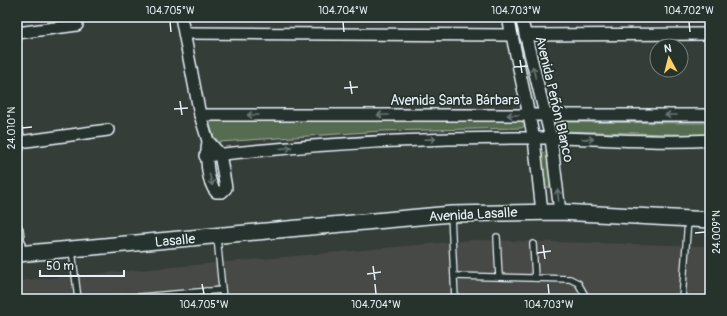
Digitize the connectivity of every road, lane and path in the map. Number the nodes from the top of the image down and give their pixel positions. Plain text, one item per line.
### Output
1 (181, 17) edge
2 (508, 17) edge
3 (521, 17) edge
4 (77, 25) dead end
5 (17, 33) edge
6 (185, 33) junction
7 (710, 34) edge
8 (511, 35) junction
9 (525, 35) junction
10 (200, 115) junction
11 (530, 115) junction
12 (710, 115) edge
13 (544, 116) junction
14 (108, 130) dead end
15 (17, 131) edge
16 (534, 138) junction
17 (550, 138) junction
18 (710, 140) edge
19 (208, 141) junction
20 (18, 146) edge
21 (220, 154) junction
22 (205, 156) junction
23 (542, 212) junction
24 (560, 212) junction
25 (451, 214) junction
26 (688, 220) junction
27 (710, 220) edge
28 (17, 230) edge
29 (238, 235) joint
30 (217, 237) junction
31 (497, 237) dead end
32 (533, 244) dead end
33 (72, 249) junction
34 (18, 254) edge
35 (454, 276) junction
36 (499, 277) junction
37 (534, 278) junction
38 (222, 290) junction
39 (206, 291) junction
40 (78, 299) edge
41 (116, 299) edge
42 (207, 299) edge
43 (223, 299) edge
44 (455, 299) edge
45 (587, 299) edge
46 (682, 299) edge

1 - 6 street
2 - 8 street, Avenida Peñón Blanco
3 - 9 street, Avenida Peñón Blanco
4 - 5 street
6 - 8 street
6 - 10 street
7 - 9 street
8 - 11 street, Avenida Peñón Blanco
13 -> 9 street, Avenida Peñón Blanco
11 -> 10 street, Avenida Santa Bárbara
10 - 19 street
11 - 13 street, Avenida Santa Bárbara
11 - 16 street, Avenida Peñón Blanco
12 -> 13 street, Avenida Santa Bárbara
13 - 17 street, Avenida Peñón Blanco
14 - 20 street
15 - 20 street
16 - 17 street
21 -> 16 street
16 - 23 street, Avenida Peñón Blanco
17 -> 18 street
24 -> 17 street, Avenida Peñón Blanco
19 - 21 street
19 - 22 street
21 - 22 street
22 -> 21 street
23 - 24 street, Avenida Lasalle
23 - 25 street, Avenida Lasalle
24 - 26 street, Avenida Lasalle
25 - 29 street, Avenida Lasalle
25 - 35 lane
26 - 27 street, Avenida Lasalle
26 - 46 lane
28 - 34 street
29 - 30 street, Lasalle
30 - 33 street, Lasalle
30 - 38 lane
31 - 36 lane
32 - 37 lane
33 - 34 street, Lasalle
33 - 40 lane
35 - 36 lane
35 - 44 lane
36 - 37 lane
37 - 45 lane
38 - 39 lane
38 - 43 lane
39 - 41 lane
39 - 42 lane

